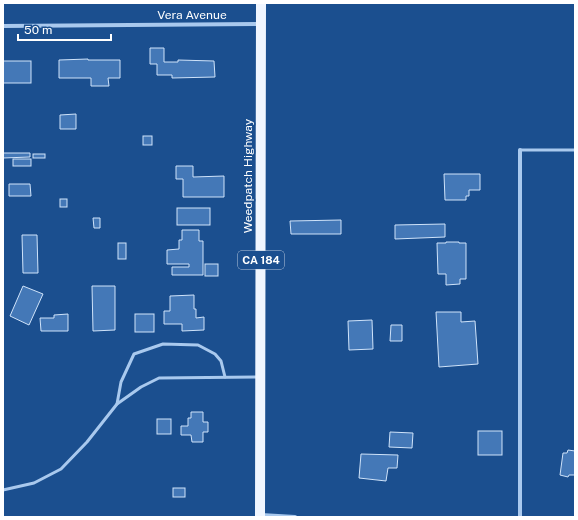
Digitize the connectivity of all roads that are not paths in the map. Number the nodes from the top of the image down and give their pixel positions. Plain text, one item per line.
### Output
1 (261, 3) edge
2 (261, 24) junction
3 (3, 26) edge
4 (520, 150) joint
5 (575, 150) edge
6 (225, 377) junction
7 (260, 377) junction
8 (117, 404) junction
9 (3, 490) edge
10 (260, 516) edge
11 (295, 517) edge
12 (520, 517) edge

1 - 2 main road, Weedpatch Highway / CA 184
2 - 3 street, Vera Avenue
2 - 7 main road, Weedpatch Highway / CA 184
4 - 5 lane
4 - 12 street
6 - 7 lane
6 - 8 lane
6 - 8 lane
7 - 10 main road, Weedpatch Highway / CA 184
8 - 9 lane
10 - 11 street

